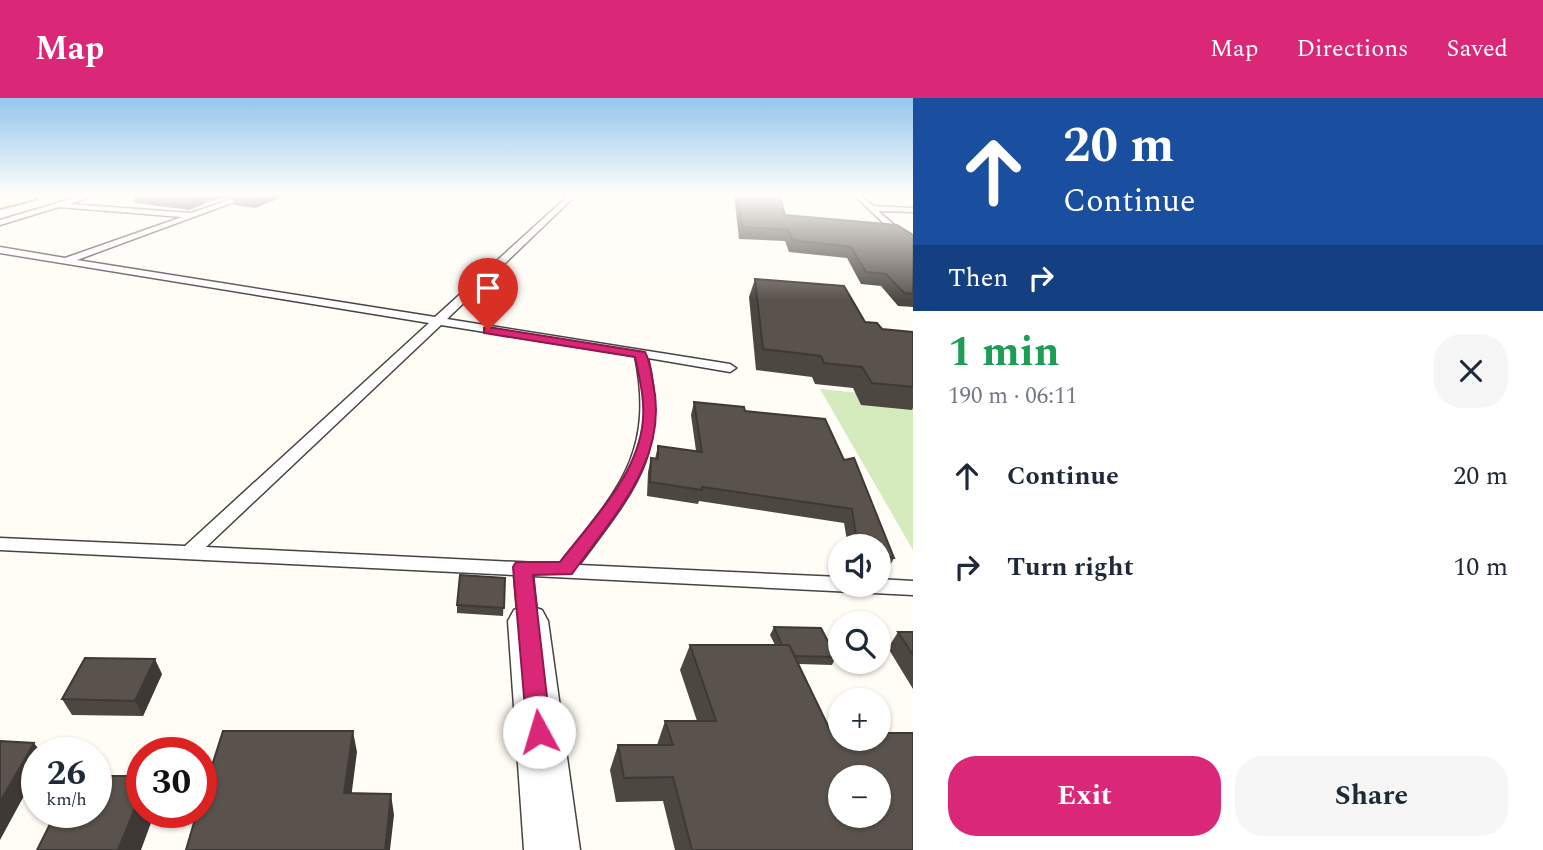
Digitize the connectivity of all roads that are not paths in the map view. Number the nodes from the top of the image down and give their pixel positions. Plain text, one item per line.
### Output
1 (152, 230) edge
2 (535, 230) edge
3 (895, 230) edge
4 (904, 238) edge
5 (0, 250) edge
6 (65, 261) junction
7 (437, 322) junction
8 (641, 354) junction
9 (730, 368) dead end
10 (0, 544) edge
11 (189, 553) junction
12 (523, 567) junction
13 (565, 569) junction
14 (828, 583) edge
15 (891, 587) edge
16 (913, 588) edge
17 (528, 621) joint
18 (552, 850) edge

1 - 6 lane
2 - 7 lane
3 - 4 lane
5 - 6 lane
6 - 7 lane
7 - 8 lane
7 - 11 lane
8 - 9 lane
8 - 13 lane
10 - 11 lane
11 - 12 lane
12 - 13 lane
12 - 17 lane
13 - 14 lane
15 - 16 lane
17 - 18 street

